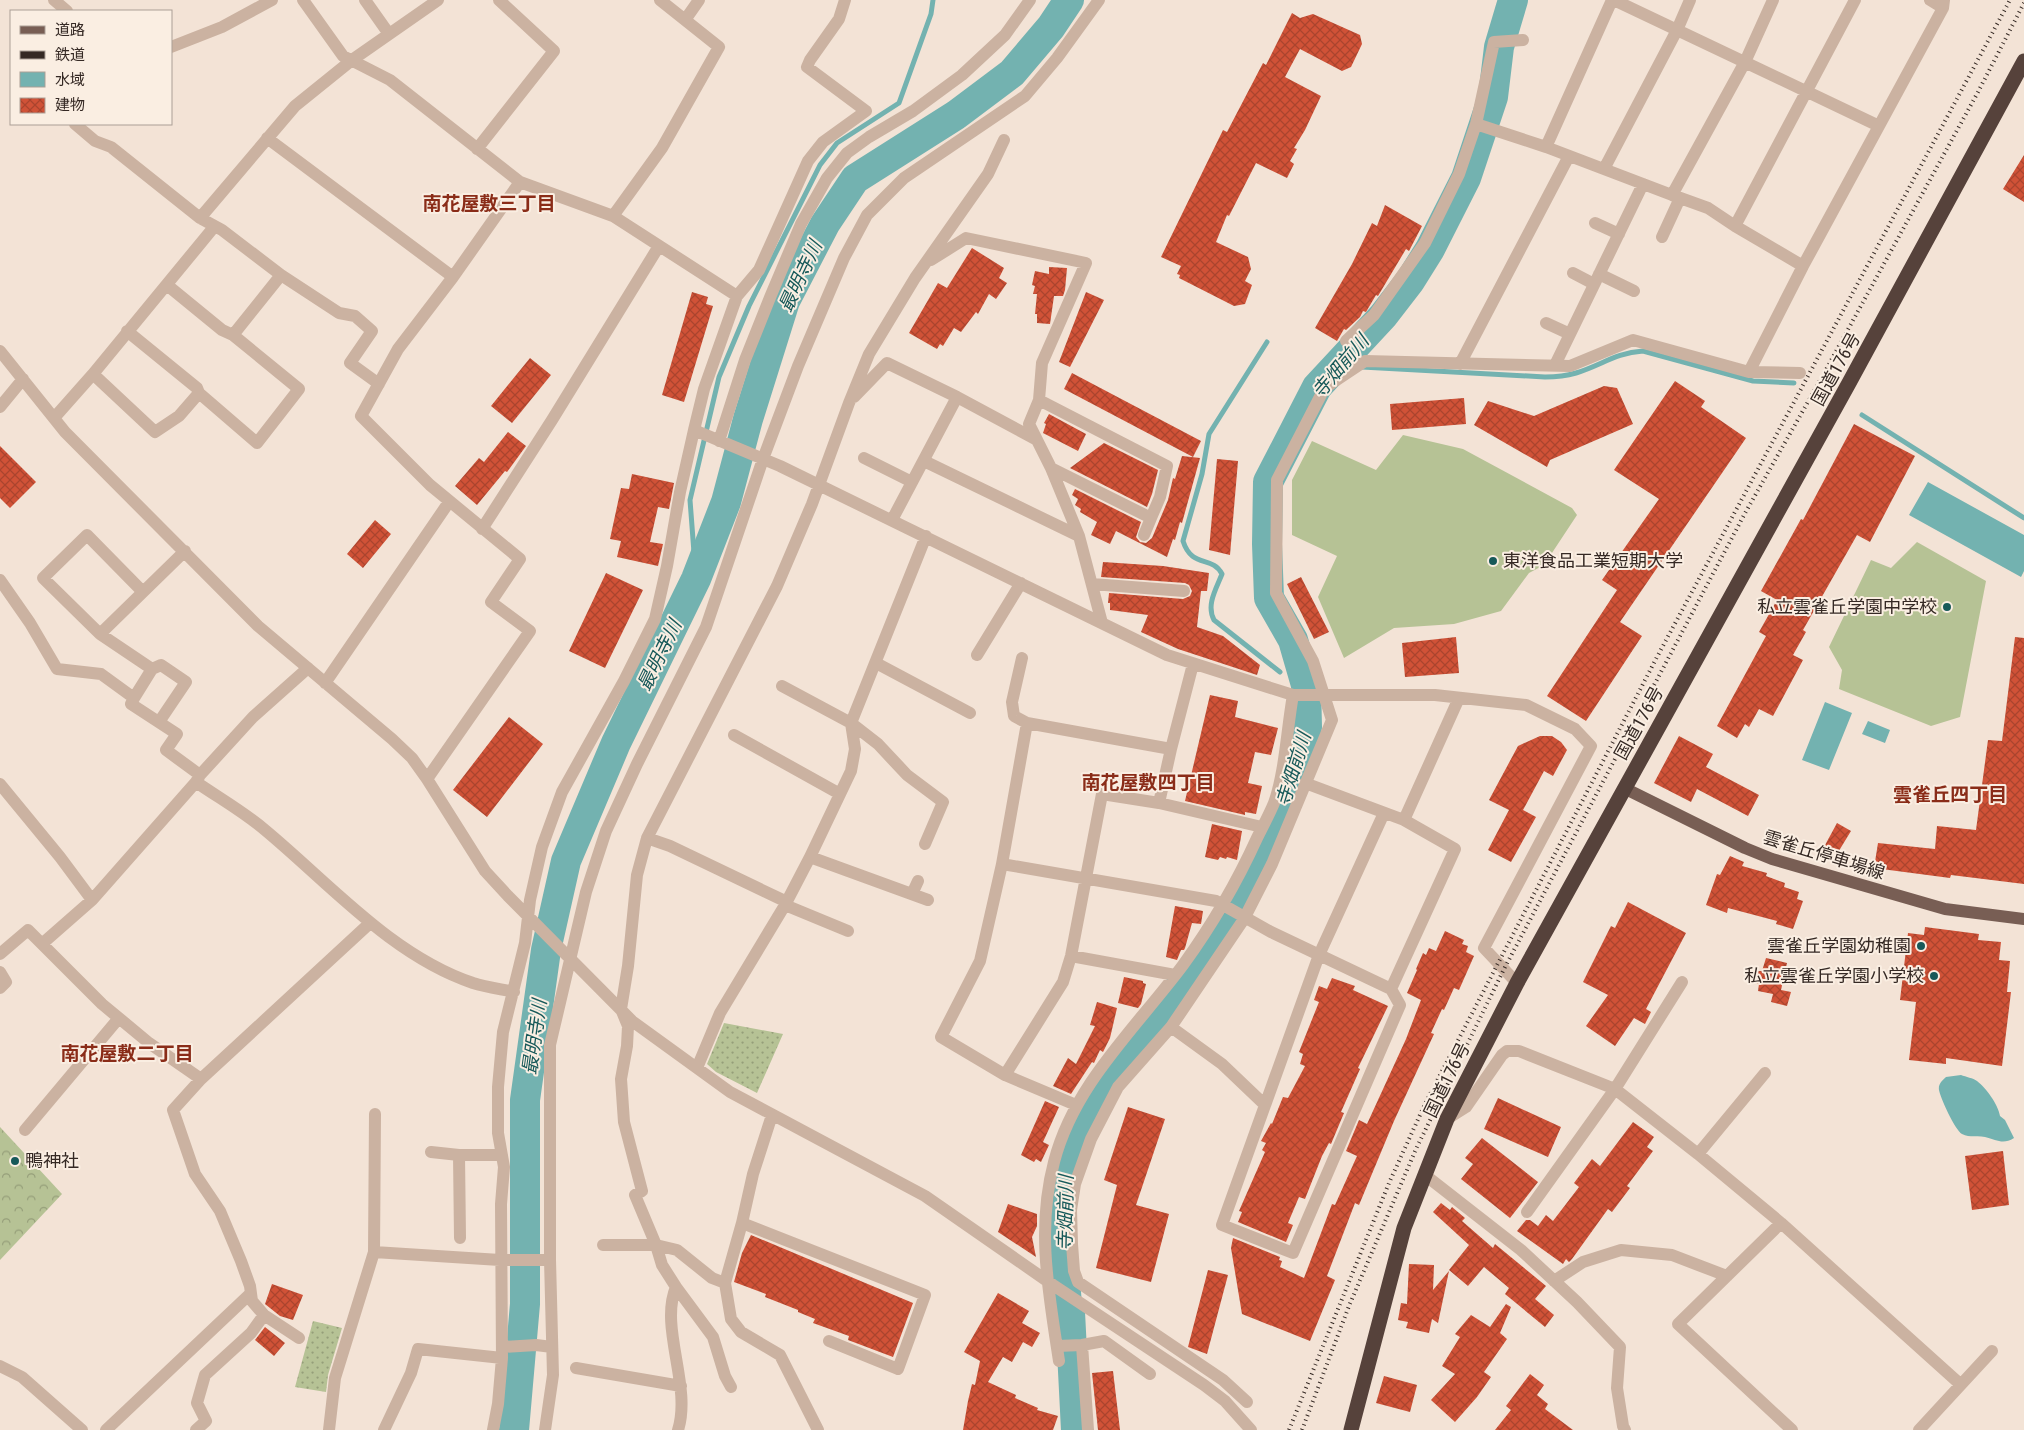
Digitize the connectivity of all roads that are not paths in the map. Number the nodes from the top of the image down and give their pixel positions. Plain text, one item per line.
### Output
1 (54, 0) edge
2 (272, 0) edge
3 (302, 0) edge
4 (365, 0) edge
5 (438, 0) edge
6 (499, 0) edge
7 (660, 0) edge
8 (700, 0) edge
9 (845, 0) edge
10 (1030, 0) edge
11 (1098, 0) edge
12 (1613, 0) edge
13 (1690, 0) edge
14 (1773, 0) edge
15 (1855, 0) edge
16 (1930, 0) edge
17 (1944, 4) edge
18 (66, 10) edge
19 (685, 20) junction
20 (1677, 30) junction
21 (389, 34) junction
22 (1523, 40) dead end
23 (172, 47) edge
24 (352, 60) junction
25 (2024, 61) edge
26 (1745, 62) junction
27 (1806, 91) junction
28 (76, 125) edge
29 (1481, 126) junction
30 (1879, 126) junction
31 (267, 138) junction
32 (1004, 140) dead end
33 (1546, 147) junction
34 (477, 149) junction
35 (1569, 156) junction
36 (1604, 169) junction
37 (520, 182) junction
38 (1643, 184) junction
39 (1676, 196) junction
40 (613, 216) junction
41 (200, 218) junction
42 (1595, 223) dead end
43 (1735, 226) junction
44 (214, 227) junction
45 (1619, 234) junction
46 (1662, 237) dead end
47 (658, 246) junction
48 (925, 264) junction
49 (1803, 266) junction
50 (1573, 273) dead end
51 (281, 275) junction
52 (453, 277) junction
53 (1597, 279) junction
54 (167, 285) junction
55 (1634, 291) dead end
56 (736, 296) junction
57 (1546, 323) dead end
58 (127, 331) junction
59 (1570, 334) junction
60 (234, 335) junction
61 (1346, 341) dead end
62 (0, 351) edge
63 (1460, 364) junction
64 (1555, 365) junction
65 (1749, 372) junction
66 (1800, 373) dead end
67 (93, 374) junction
68 (23, 380) junction
69 (379, 384) junction
70 (199, 393) junction
71 (958, 397) junction
72 (1039, 400) junction
73 (849, 402) junction
74 (0, 407) edge
75 (54, 418) junction
76 (696, 431) junction
77 (718, 440) junction
78 (1037, 440) junction
79 (759, 457) junction
80 (864, 458) dead end
81 (924, 460) junction
82 (1051, 468) junction
83 (912, 482) junction
84 (819, 485) junction
85 (449, 502) junction
86 (1152, 518) junction
87 (892, 520) junction
88 (482, 529) junction
89 (1144, 535) dead end
90 (926, 536) junction
91 (1079, 536) junction
92 (185, 551) junction
93 (0, 580) edge
94 (1021, 583) junction
95 (1092, 584) junction
96 (1184, 591) dead end
97 (143, 592) junction
98 (1102, 623) junction
99 (100, 634) junction
100 (977, 655) dead end
101 (1022, 658) dead end
102 (876, 663) junction
103 (1193, 664) junction
104 (308, 668) junction
105 (152, 669) junction
106 (325, 683) junction
107 (782, 686) dead end
108 (1296, 695) junction
109 (1319, 695) junction
110 (134, 698) junction
111 (1459, 698) junction
112 (970, 713) dead end
113 (159, 722) junction
114 (851, 723) junction
115 (1027, 723) junction
116 (734, 735) dead end
117 (1171, 749) junction
118 (198, 779) junction
119 (427, 779) junction
120 (1305, 783) junction
121 (0, 784) edge
122 (1624, 788) junction
123 (840, 794) junction
124 (1159, 803) junction
125 (1384, 813) junction
126 (1404, 820) junction
127 (1262, 828) junction
128 (647, 838) junction
129 (925, 844) dead end
130 (810, 857) junction
131 (1002, 864) junction
132 (1086, 878) junction
133 (918, 881) dead end
134 (912, 894) junction
135 (92, 900) junction
136 (928, 900) dead end
137 (786, 903) junction
138 (1223, 905) junction
139 (1244, 917) junction
140 (531, 919) junction
141 (2024, 919) edge
142 (370, 924) junction
143 (848, 931) dead end
144 (43, 943) junction
145 (0, 954) edge
146 (567, 955) junction
147 (1319, 955) junction
148 (1070, 956) junction
149 (0, 972) edge
150 (1175, 975) junction
151 (1682, 982) dead end
152 (1517, 983) junction
153 (0, 988) edge
154 (1391, 989) junction
155 (514, 992) junction
156 (621, 1010) junction
157 (119, 1018) junction
158 (1171, 1027) junction
159 (697, 1068) junction
160 (1765, 1073) dead end
161 (1005, 1075) junction
162 (201, 1079) junction
163 (1615, 1089) junction
164 (1265, 1105) junction
165 (1076, 1106) junction
166 (376, 1114) dead end
167 (772, 1115) junction
168 (1447, 1119) junction
169 (25, 1130) dead end
170 (431, 1152) dead end
171 (1698, 1154) junction
172 (459, 1155) junction
173 (502, 1155) junction
174 (1425, 1174) junction
175 (1527, 1212) dead end
176 (1781, 1222) junction
177 (742, 1223) junction
178 (460, 1238) dead end
179 (603, 1245) dead end
180 (656, 1245) junction
181 (374, 1252) junction
182 (502, 1260) junction
183 (548, 1260) junction
184 (1727, 1276) junction
185 (1050, 1282) junction
186 (1554, 1282) junction
187 (725, 1283) junction
188 (676, 1288) junction
189 (251, 1293) junction
190 (264, 1315) junction
191 (299, 1338) dead end
192 (829, 1341) dead end
193 (1082, 1345) junction
194 (1057, 1346) junction
195 (552, 1347) junction
196 (1992, 1351) dead end
197 (502, 1352) junction
198 (1059, 1361) dead end
199 (0, 1366) edge
200 (576, 1368) dead end
201 (1150, 1374) dead end
202 (1960, 1384) junction
203 (681, 1386) junction
204 (731, 1387) dead end
205 (1247, 1402) dead end
206 (816, 1429) edge
207 (82, 1430) edge
208 (106, 1430) edge
209 (196, 1430) edge
210 (329, 1430) edge
211 (384, 1430) edge
212 (493, 1430) edge
213 (547, 1430) edge
214 (678, 1430) edge
215 (1088, 1430) edge
216 (1251, 1430) edge
217 (1351, 1430) edge
218 (1625, 1430) edge
219 (1792, 1430) edge
220 (1919, 1430) edge

1 - 18 street
2 - 23 street
3 - 24 street
4 - 21 street
5 - 21 street
6 - 34 street
7 - 19 street
8 - 19 street
9 - 56 street
10 - 77 street
11 - 79 street
12 - 20 street
12 - 33 street
13 - 20 street
14 - 26 street
15 - 27 street
16 - 17 street
17 - 30 street
19 - 40 street
20 - 26 street
20 - 36 street
21 - 24 street
22 - 29 street
24 - 31 street
24 - 34 street
25 - 122 highway, 国道176号
26 - 27 street
26 - 39 street
27 - 30 street
27 - 43 street
28 - 41 street
29 - 33 street
29 - 61 street
30 - 49 street
31 - 41 street
31 - 52 street
32 - 48 street
33 - 35 street
34 - 37 street
35 - 36 street
35 - 63 street
36 - 38 street
37 - 40 street
37 - 52 street
38 - 39 street
38 - 45 street
39 - 43 street
39 - 46 street
40 - 47 street
41 - 44 street
42 - 45 street
43 - 49 street
44 - 51 street
44 - 54 street
45 - 53 street
47 - 56 street
47 - 88 street
48 - 72 street
48 - 73 street
49 - 65 street
50 - 53 street
51 - 60 street
51 - 69 street
52 - 69 street
53 - 55 street
53 - 59 street
54 - 58 street
54 - 60 street
56 - 76 street
57 - 59 street
58 - 67 street
58 - 70 street
59 - 64 street
60 - 70 street
62 - 68 street
63 - 64 street
63 - 109 street
64 - 65 street
65 - 66 street
67 - 70 street
67 - 75 street
68 - 74 street
68 - 75 street
69 - 85 street
71 - 73 street
71 - 78 street
71 - 81 street
72 - 78 street
72 - 86 street
73 - 84 street
75 - 92 street
76 - 77 street
76 - 140 street
77 - 79 street
78 - 82 street
79 - 84 street
79 - 146 street
80 - 83 street
81 - 83 street
81 - 91 street
82 - 86 street
82 - 91 street
83 - 87 street
84 - 87 street
84 - 128 street
85 - 88 street
85 - 106 street
86 - 89 street
87 - 90 street
88 - 119 street
90 - 94 street
90 - 102 street
91 - 95 street
92 - 97 street
92 - 104 street
93 - 110 street
94 - 98 street
94 - 100 street
95 - 96 street
95 - 98 street
97 - 99 street
97 - 99 street
98 - 103 street
99 - 105 street
101 - 115 street
102 - 112 street
102 - 114 street
103 - 108 street
103 - 117 street
104 - 106 street
104 - 118 street
105 - 110 street
105 - 113 street
106 - 119 street
107 - 114 street
108 - 109 street
108 - 127 street
109 - 111 street
109 - 120 street
110 - 113 street
111 - 126 street
111 - 152 street
113 - 118 street
114 - 123 street
114 - 129 street
115 - 117 street
115 - 131 street
116 - 123 street
117 - 124 street
118 - 135 street
118 - 142 street
119 - 140 street
120 - 125 street
120 - 139 street
121 - 135 street
122 - 141 main road, 雲雀丘停車場線
122 - 152 highway, 国道176号
123 - 130 street
124 - 127 street
124 - 132 street
125 - 126 street
125 - 147 street
126 - 154 street
127 - 138 street
128 - 137 street
128 - 156 street
130 - 134 street
130 - 137 street
131 - 132 street
131 - 161 street
132 - 138 street
132 - 148 street
133 - 134 street
134 - 136 street
135 - 144 street
137 - 143 street
137 - 159 street
138 - 139 street
138 - 150 street
139 - 147 street
139 - 158 street
140 - 146 street
140 - 155 street
142 - 155 street
142 - 162 street
144 - 145 street
144 - 157 street
146 - 156 street
146 - 183 street
147 - 154 street
147 - 164 street
148 - 150 street
148 - 161 street
149 - 153 street
150 - 165 street
151 - 163 street
152 - 168 highway, 国道176号
154 - 164 street
155 - 173 street
156 - 159 street
156 - 180 street
157 - 162 street
157 - 169 street
158 - 164 street
158 - 205 street
159 - 167 street
160 - 171 street
161 - 165 street
162 - 189 street
163 - 168 street
163 - 171 street
163 - 175 street
165 - 185 street
166 - 181 street
167 - 177 street
167 - 185 street
168 - 174 highway, 国道176号
170 - 172 street
171 - 176 street
172 - 173 street
172 - 178 street
173 - 182 street
174 - 186 street
174 - 217 highway, 国道176号
176 - 184 street
176 - 202 street
177 - 187 street
177 - 192 street
179 - 180 street
180 - 187 street
180 - 188 street
181 - 182 street
181 - 210 street
182 - 183 street
182 - 197 street
183 - 195 street
184 - 186 street
184 - 219 street
185 - 194 street
185 - 216 street
186 - 218 street
187 - 206 street
188 - 203 street
188 - 204 street
189 - 190 street
189 - 208 street
190 - 191 street
190 - 209 street
193 - 194 street
193 - 201 street
193 - 215 street
194 - 198 street
195 - 197 street
195 - 213 street
196 - 202 street
197 - 211 street
197 - 212 street
199 - 207 street
200 - 203 street
202 - 220 street
203 - 214 street

